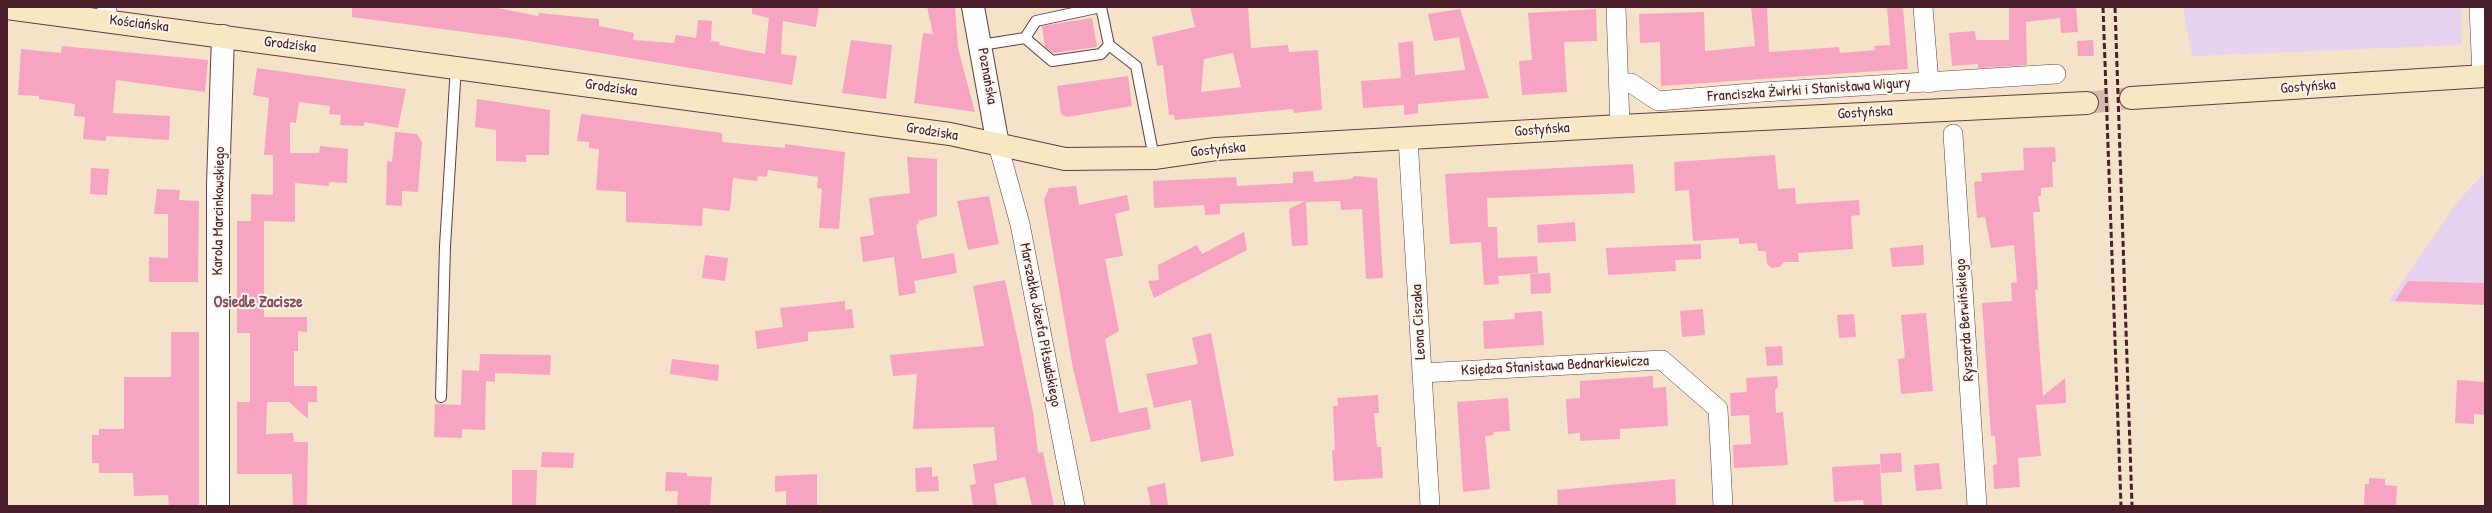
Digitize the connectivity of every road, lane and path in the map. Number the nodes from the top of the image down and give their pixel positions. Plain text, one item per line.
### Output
1 (973, 7) edge
2 (1616, 7) edge
3 (1923, 7) edge
4 (2479, 7) edge
5 (7, 8) edge
6 (106, 14) edge
7 (223, 36) junction
8 (1026, 38) junction
9 (981, 45) junction
10 (1109, 45) junction
11 (456, 66) junction
12 (2056, 74) dead end
13 (2483, 76) edge
14 (1618, 83) junction
15 (1929, 83) junction
16 (2131, 98) tunnel mouth
17 (2087, 103) tunnel mouth
18 (1620, 126) junction
19 (1952, 134) dead end
20 (1408, 139) junction
21 (998, 145) junction
22 (1154, 158) junction
23 (1422, 373) junction
24 (440, 397) dead end
25 (218, 506) edge
26 (1075, 506) edge
27 (1430, 506) edge
28 (1723, 506) edge
29 (1977, 506) edge

1 - 9 street, Poznańska
2 - 14 street
3 - 15 street, Franciszka Żwirki i Stanisława Wigury
4 - 13 street
5 - 6 main road, Kościańska
6 - 7 main road, Kościańska
7 - 11 main road, Grodziska
7 - 25 street, Karola Marcinkowskiego
8 - 9 lane
8 - 10 lane
8 - 10 lane
9 - 21 street, Poznańska
10 - 22 lane
11 - 21 main road, Grodziska
11 - 24 lane
12 - 15 street
13 - 16 main road, Gostyńska
14 - 15 street, Franciszka Żwirki i Stanisława Wigury
14 - 18 street
17 - 18 main road, Gostyńska
18 - 20 main road, Gostyńska
19 - 29 street, Ryszarda Berwińskiego
20 - 22 main road, Gostyńska
20 - 23 street, Leona Ciszaka
21 - 22 main road, Gostyńska
21 - 26 street, Marszałka Józefa Piłsudskiego
23 - 27 street, Leona Ciszaka
23 - 28 street, Księdza Stanisława Bednarkiewicza

